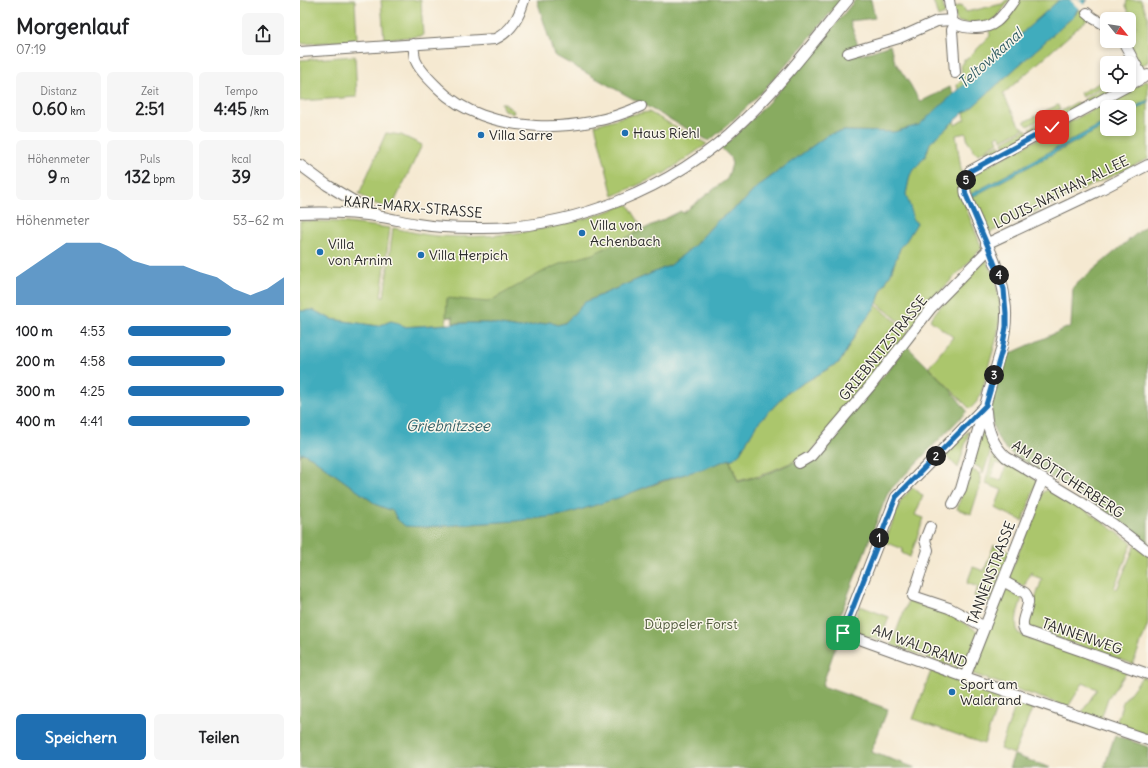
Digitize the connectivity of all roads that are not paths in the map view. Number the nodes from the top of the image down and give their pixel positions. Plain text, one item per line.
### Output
1 (524, 0) edge
2 (848, 0) edge
3 (949, 0) edge
4 (1014, 0) edge
5 (1088, 13) dead end
6 (953, 22) junction
7 (1100, 22) edge
8 (413, 44) junction
9 (1127, 48) edge
10 (300, 52) edge
11 (848, 53) dead end
12 (956, 73) dead end
13 (1145, 76) edge
14 (641, 106) dead end
15 (300, 165) edge
16 (1148, 165) edge
17 (300, 213) edge
18 (382, 217) junction
19 (988, 246) junction
20 (986, 405) junction
21 (799, 463) dead end
22 (1043, 479) junction
23 (954, 504) dead end
24 (930, 527) dead end
25 (1148, 551) edge
26 (1003, 581) junction
27 (985, 627) junction
28 (1148, 674) edge
29 (966, 678) junction
30 (1148, 740) edge

1 - 8 street
2 - 18 street, KARL-MARX-STRASSE
3 - 6 street
4 - 6 street
5 - 7 street
6 - 11 street
6 - 12 street
8 - 10 street
8 - 14 street
9 - 13 street
13 - 19 street
15 - 18 street
16 - 19 street, LOUIS-NATHAN-ALLEE
17 - 18 street, KARL-MARX-STRASSE
19 - 20 street
19 - 21 street, GRIEBNITZSTRASSE
20 - 22 street, AM BÖTTCHERBERG
20 - 23 street
20 - 29 street, AM WALDRAND
22 - 25 street, AM BÖTTCHERBERG
22 - 26 street, TANNENSTRASSE
24 - 27 street
26 - 27 street, TANNENSTRASSE
26 - 28 street, TANNENWEG
27 - 29 street, TANNENSTRASSE
29 - 30 street, AM WALDRAND

